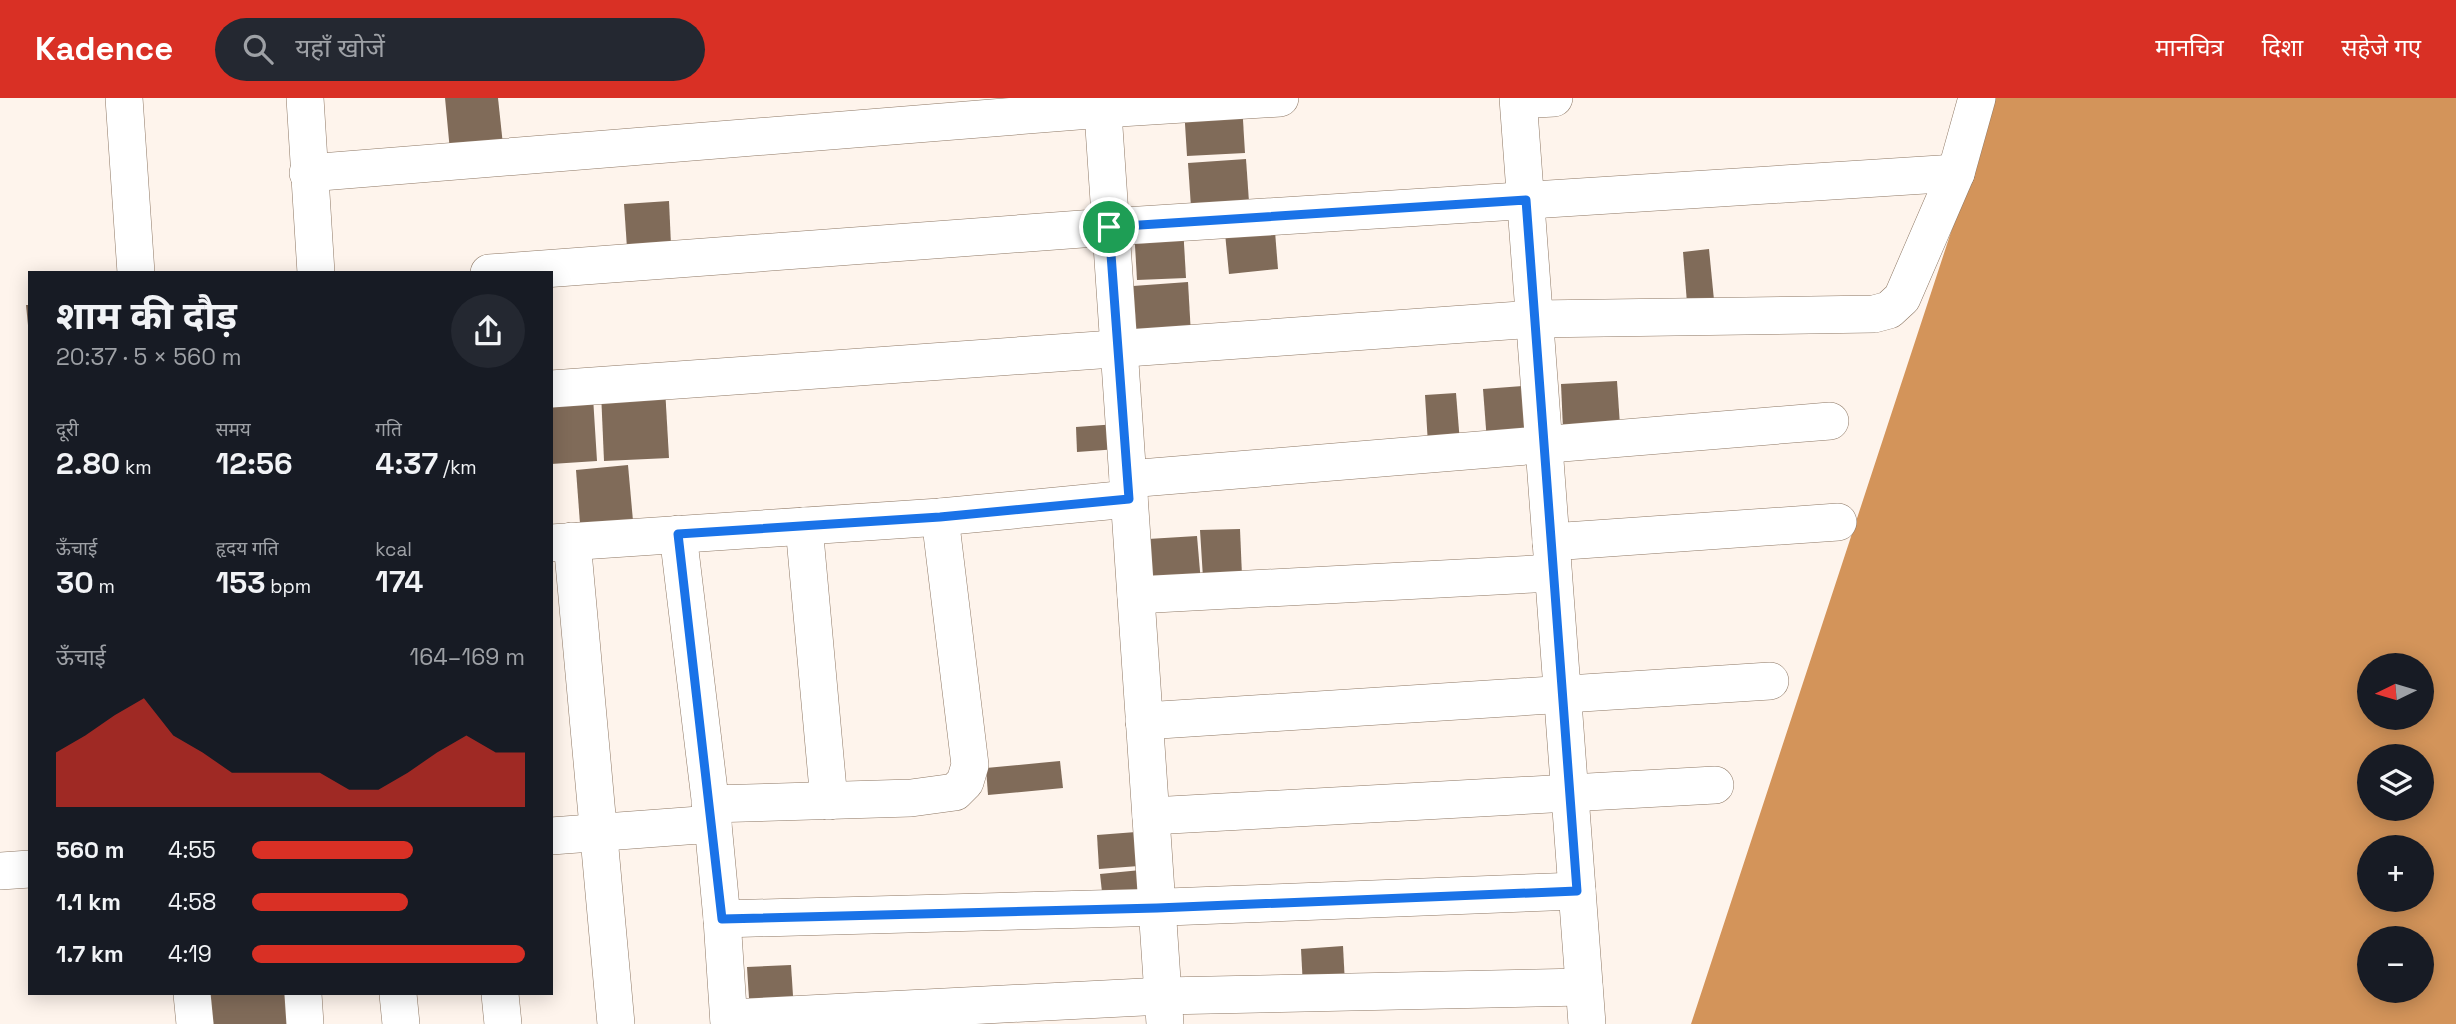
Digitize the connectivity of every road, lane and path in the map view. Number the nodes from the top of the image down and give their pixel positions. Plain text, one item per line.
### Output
1 (124, 98) edge
2 (305, 98) edge
3 (1280, 98) edge
4 (1977, 98) edge
5 (1530, 99) edge
6 (1103, 103) edge
7 (308, 173) junction
8 (1956, 173) junction
9 (1526, 200) junction
10 (1109, 227) junction
11 (136, 271) edge
12 (316, 271) edge
13 (516, 271) edge
14 (1535, 319) junction
15 (1119, 350) junction
16 (553, 389) edge
17 (1830, 421) dead end
18 (1544, 446) junction
19 (1128, 489) junction
20 (940, 517) junction
21 (1838, 522) dead end
22 (804, 526) junction
23 (678, 534) junction
24 (562, 542) edge
25 (1552, 558) junction
26 (1136, 595) junction
27 (1769, 681) dead end
28 (1563, 695) junction
29 (1144, 721) junction
30 (1715, 785) dead end
31 (1569, 791) junction
32 (829, 802) junction
33 (711, 814) junction
34 (1151, 816) junction
35 (598, 833) junction
36 (553, 836) edge
37 (28, 869) edge
38 (0, 871) edge
39 (1577, 891) junction
40 (1157, 908) junction
41 (722, 919) junction
42 (1584, 987) junction
43 (192, 995) edge
44 (303, 995) edge
45 (398, 995) edge
46 (500, 995) edge
47 (1164, 1010) edge
48 (729, 1021) edge
49 (195, 1024) edge
50 (305, 1024) edge
51 (401, 1024) edge
52 (503, 1024) edge
53 (616, 1024) edge
54 (1587, 1024) edge

1 - 11 street
2 - 7 street
3 - 6 street
4 - 8 street
5 - 9 street
6 - 7 street
6 - 10 street
7 - 12 street
8 - 9 street
8 - 14 street
9 - 10 street
9 - 14 street
10 - 13 street
10 - 15 street
14 - 15 street
14 - 18 street
15 - 16 street
15 - 19 street
17 - 18 street
18 - 19 street
18 - 25 street
19 - 20 street
19 - 26 street
20 - 22 street
20 - 32 street
21 - 25 street
22 - 23 street
22 - 32 street
23 - 24 street
23 - 33 street
24 - 35 street
25 - 26 street
25 - 28 street
26 - 29 street
27 - 28 street
28 - 29 street
28 - 31 street
29 - 34 street
30 - 31 street
31 - 34 street
31 - 39 street
32 - 33 street
33 - 35 street
33 - 41 street
34 - 40 street
35 - 36 street
35 - 53 street
37 - 38 street
39 - 40 street
39 - 42 street
40 - 41 street
40 - 47 street
41 - 48 street
42 - 47 street
42 - 54 street
43 - 49 street
44 - 50 street
45 - 51 street
46 - 52 street
47 - 48 street

